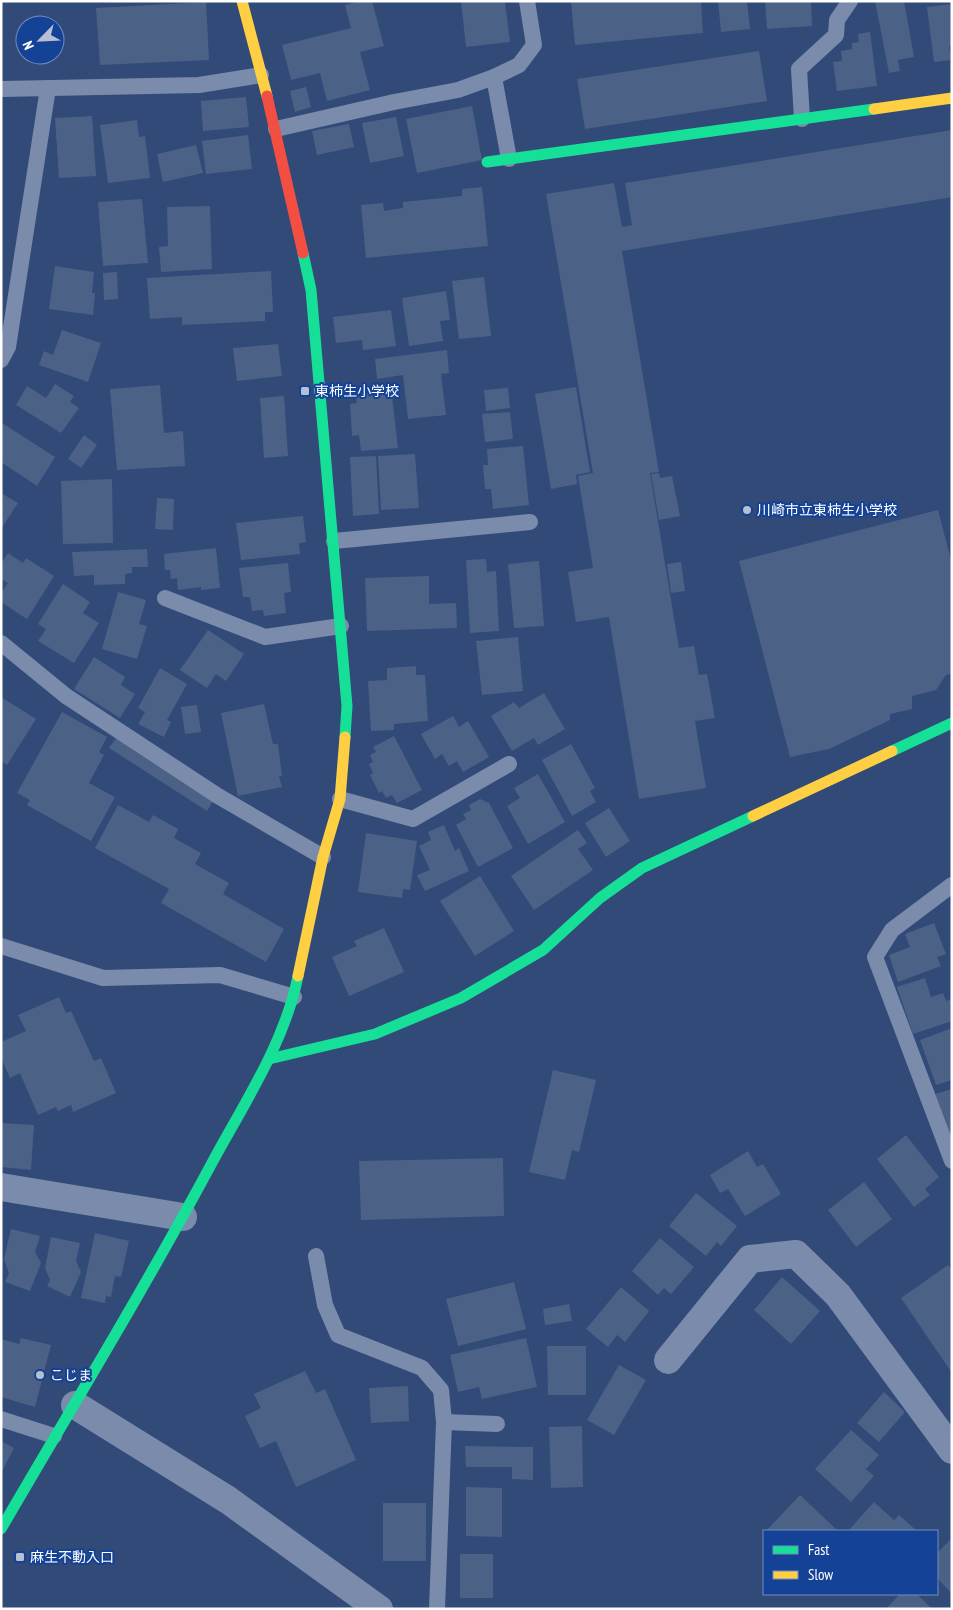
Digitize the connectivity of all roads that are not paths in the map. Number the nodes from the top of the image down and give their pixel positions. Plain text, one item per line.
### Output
1 (242, 1) edge
2 (527, 1) edge
3 (850, 1) edge
4 (261, 75) junction
5 (494, 77) junction
6 (2, 88) edge
7 (48, 88) junction
8 (952, 98) edge
9 (802, 119) junction
10 (276, 129) junction
11 (509, 159) junction
12 (487, 162) dead end
13 (1, 360) edge
14 (530, 522) dead end
15 (334, 541) junction
16 (165, 598) dead end
17 (341, 626) junction
18 (1, 643) edge
19 (952, 723) edge
20 (509, 764) dead end
21 (340, 799) junction
22 (323, 856) junction
23 (952, 885) edge
24 (1, 946) edge
25 (294, 997) junction
26 (270, 1059) junction
27 (952, 1161) edge
28 (1, 1187) edge
29 (183, 1217) junction
30 (316, 1256) dead end
31 (668, 1360) dead end
32 (75, 1404) junction
33 (1, 1419) edge
34 (444, 1422) junction
35 (497, 1424) dead end
36 (54, 1436) junction
37 (952, 1450) edge
38 (1, 1529) edge
39 (379, 1609) edge
40 (437, 1609) edge

1 - 4 street
2 - 5 lane
3 - 9 lane
4 - 7 lane
4 - 10 street
5 - 10 lane
5 - 11 lane
6 - 7 lane
7 - 13 lane
8 - 9 street
9 - 11 street
10 - 15 street
11 - 12 street
14 - 15 lane
15 - 17 street
16 - 17 lane
17 - 21 street
18 - 22 lane
19 - 26 street
20 - 21 lane
21 - 22 street
22 - 25 street
23 - 27 lane
24 - 25 lane
25 - 26 street
26 - 29 street
28 - 29 street
29 - 32 street
30 - 34 lane
31 - 37 street
32 - 36 street
32 - 39 street
33 - 36 lane
34 - 35 lane
34 - 40 lane
36 - 38 street

